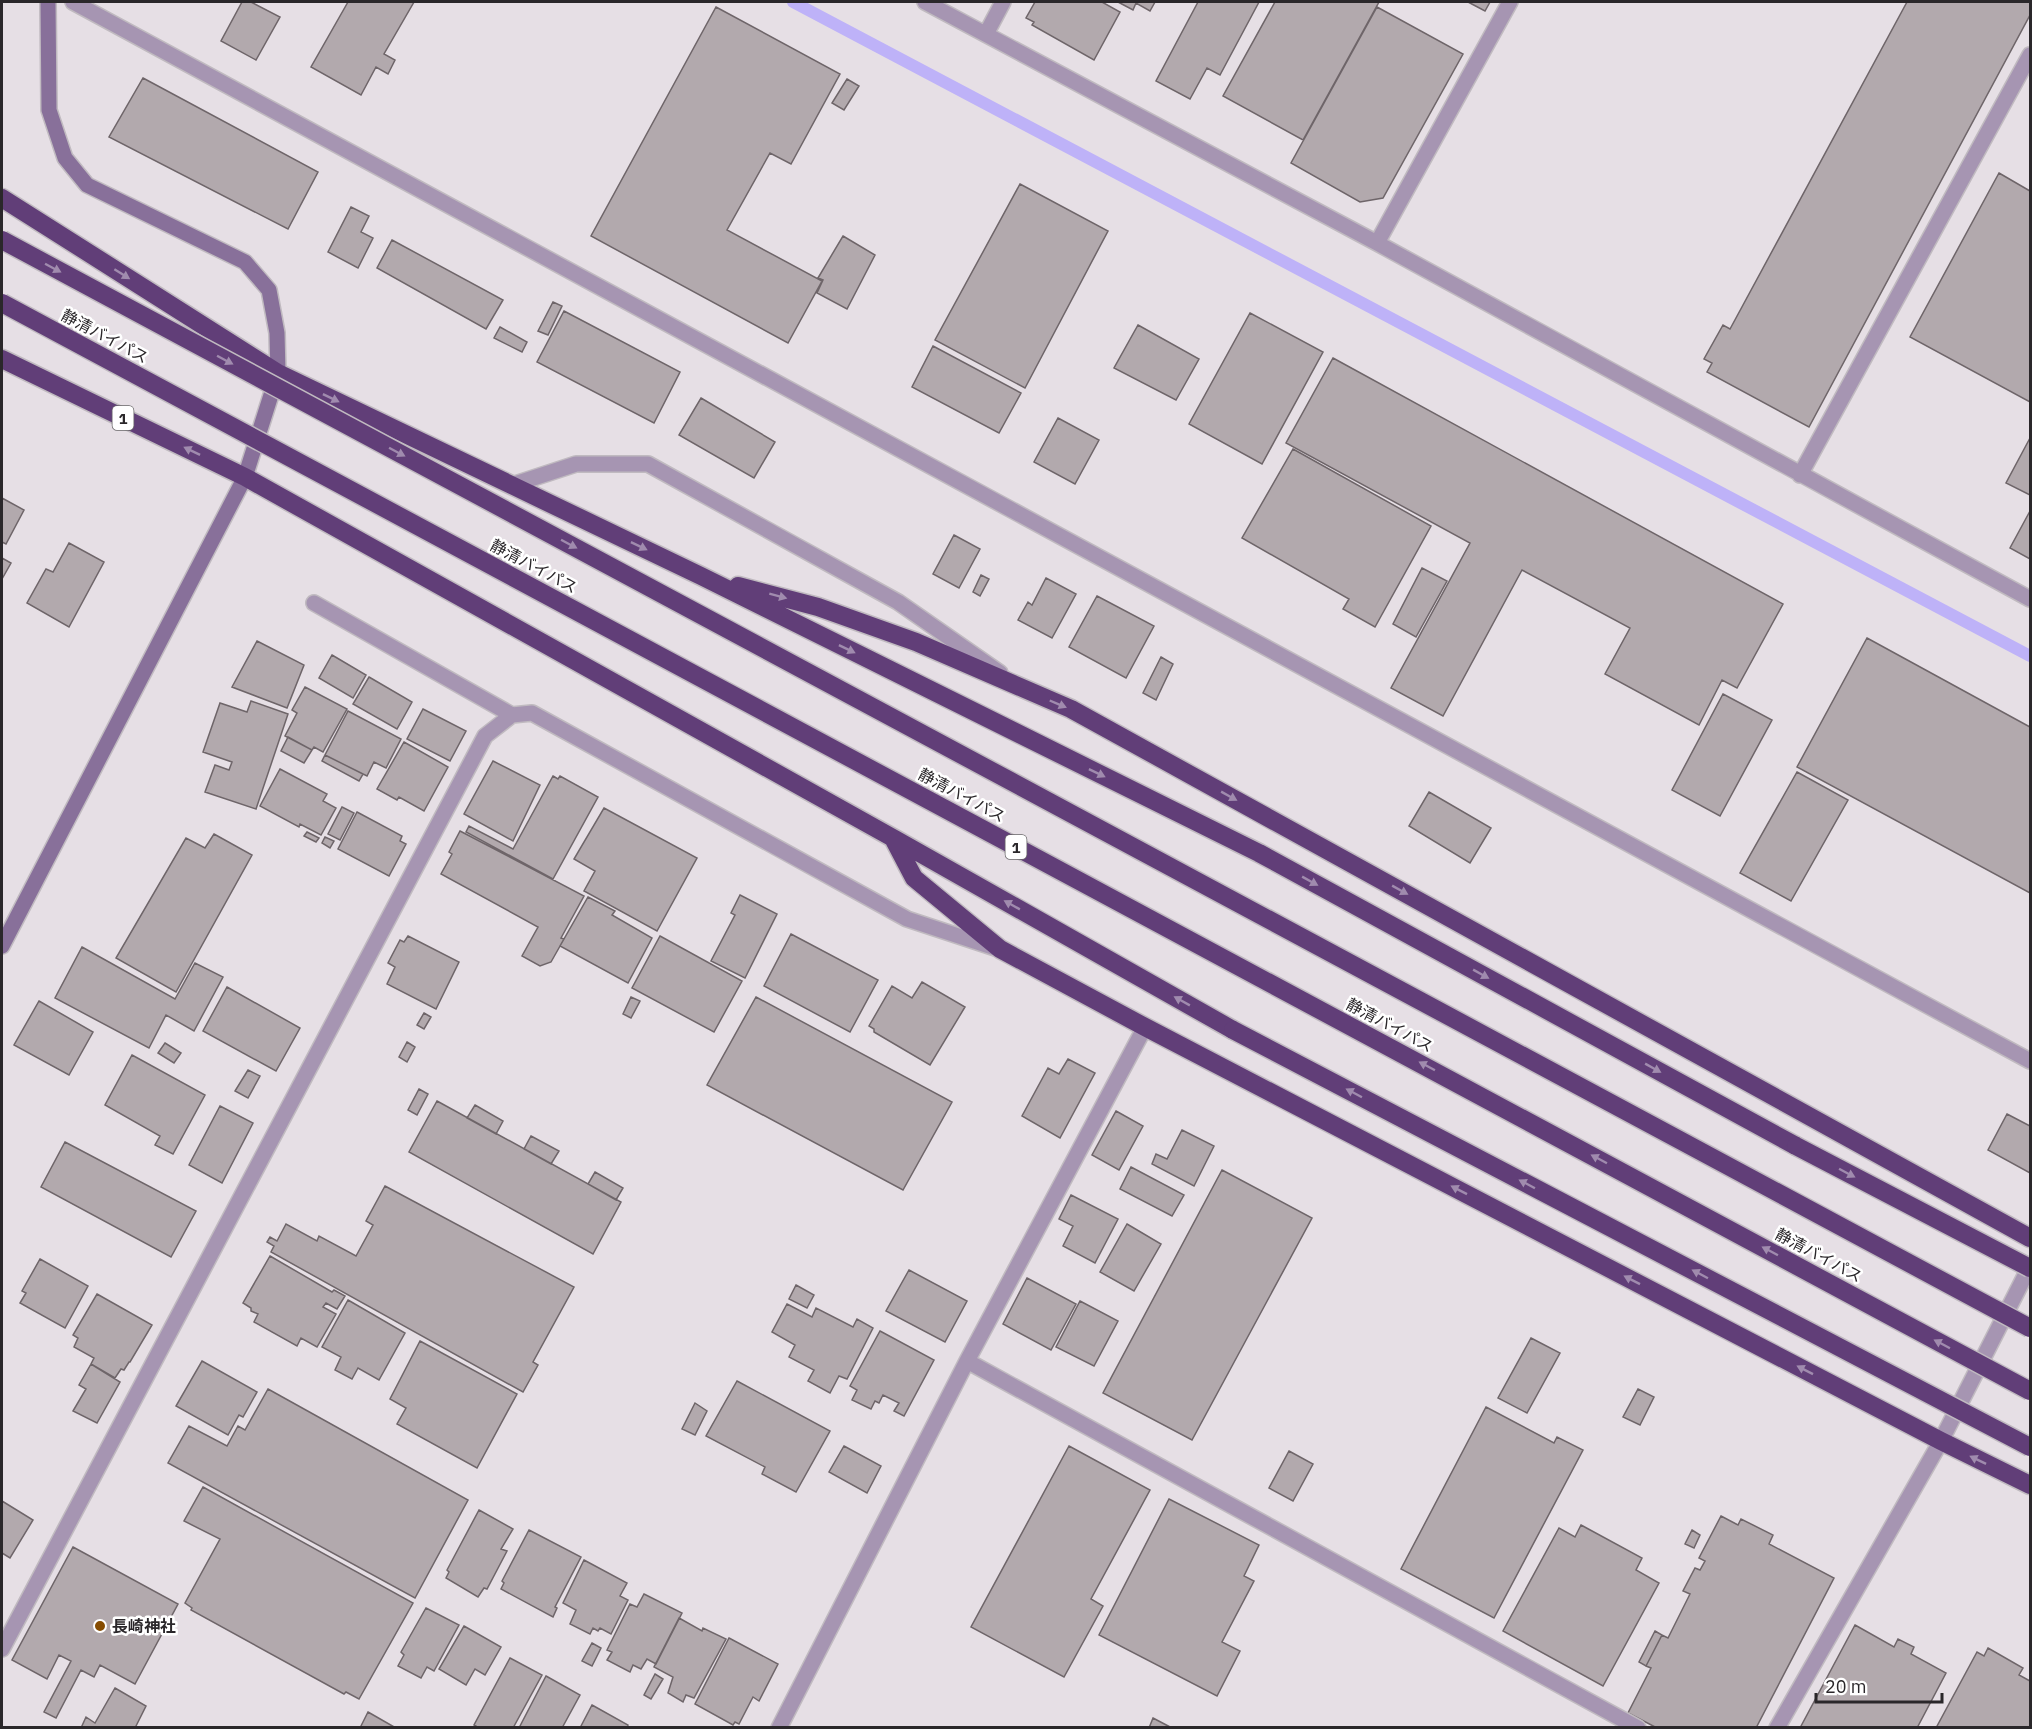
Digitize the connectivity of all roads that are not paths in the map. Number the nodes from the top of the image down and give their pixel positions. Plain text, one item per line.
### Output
1 (48, 2) edge
2 (73, 2) edge
3 (925, 2) edge
4 (1003, 2) edge
5 (1510, 2) edge
6 (986, 34) junction
7 (2031, 55) edge
8 (2, 198) edge
9 (2, 240) edge
10 (1377, 243) junction
11 (2, 303) edge
12 (2, 359) edge
13 (278, 373) junction
14 (1800, 475) junction
15 (245, 477) junction
16 (513, 485) junction
17 (701, 576) junction
18 (2031, 599) edge
19 (314, 603) dead end
20 (1023, 689) junction
21 (512, 715) junction
22 (893, 838) junction
23 (2, 946) edge
24 (1000, 949) junction
25 (1145, 1027) junction
26 (2031, 1061) edge
27 (2031, 1238) edge
28 (2031, 1267) edge
29 (2031, 1328) edge
30 (967, 1360) junction
31 (2031, 1391) edge
32 (1941, 1442) junction
33 (2031, 1447) edge
34 (2031, 1485) edge
35 (2, 1649) edge
36 (779, 1728) edge
37 (1638, 1728) edge
38 (1777, 1728) edge

1 - 13 street
2 - 26 street
3 - 6 street
4 - 6 street
5 - 10 street
6 - 10 street
7 - 14 street
8 -> 13 highway
9 -> 29 highway, bridge
10 - 14 street
31 -> 11 highway, 静清バイパス / 1, bridge
15 -> 12 highway, 1
13 - 15 street
13 -> 16 highway
14 - 18 street
15 - 22 highway, 1
15 - 23 street
16 -> 17 highway
16 - 20 street
17 -> 20 highway
17 -> 28 highway, bridge
19 - 21 street
20 -> 27 highway
21 - 24 street
21 - 35 street
22 - 24 highway
33 -> 22 highway, bridge
24 - 25 highway
25 - 30 street
32 -> 25 highway
28 - 32 street
30 - 36 street
30 - 37 street
34 -> 32 highway
32 - 38 street

